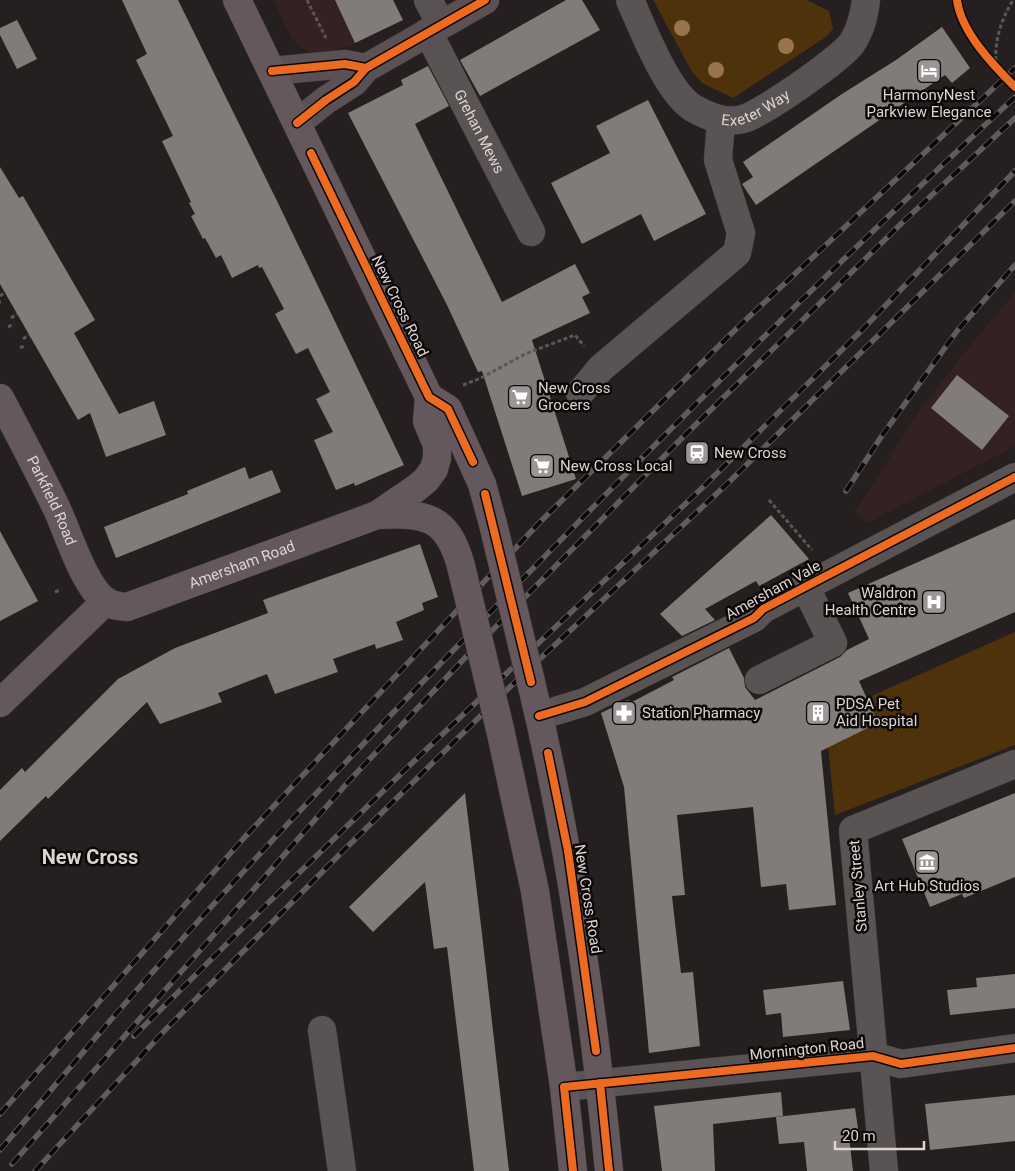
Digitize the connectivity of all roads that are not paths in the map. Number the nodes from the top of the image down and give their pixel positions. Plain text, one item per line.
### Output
1 (237, 0) edge
2 (428, 0) edge
3 (485, 0) edge
4 (630, 0) edge
5 (866, 0) edge
6 (434, 28) junction
7 (366, 68) junction
8 (272, 71) junction
9 (721, 120) junction
10 (297, 123) junction
11 (531, 232) dead end
12 (580, 393) dead end
13 (429, 397) junction
14 (0, 398) edge
15 (1015, 477) edge
16 (377, 515) junction
17 (805, 586) junction
18 (106, 601) junction
19 (759, 680) dead end
20 (0, 703) edge
21 (537, 708) junction
22 (1015, 764) edge
23 (322, 1030) dead end
24 (1015, 1048) edge
25 (873, 1056) junction
26 (600, 1083) junction
27 (564, 1087) junction
28 (342, 1171) edge
29 (573, 1171) edge
30 (609, 1171) edge
31 (884, 1171) edge

1 - 8 highway, New Cross Road
2 - 6 street, Grehan Mews
3 - 6 main road
4 - 9 street, Exeter Way
5 - 9 street, Exeter Way
6 - 7 main road
6 - 11 street, Grehan Mews
7 - 8 main road
7 - 10 main road
8 - 10 highway, New Cross Road
9 - 12 street
10 - 13 highway, New Cross Road
13 - 16 highway, Amersham Road
13 - 21 highway, New Cross Road, bridge
14 - 18 highway, Parkfield Road
15 - 17 street, Amersham Vale
16 - 18 highway, Amersham Road
16 - 27 highway, bridge
17 - 19 street
17 - 21 street, Amersham Vale
18 - 20 highway
21 - 26 highway, New Cross Road
22 - 25 street, Stanley Street
23 - 28 street
24 - 25 street, Mornington Road
25 - 26 street, Mornington Road
25 - 31 street, Stanley Street
26 - 27 street, Mornington Road
26 - 30 highway, New Cross Road
27 - 29 highway

